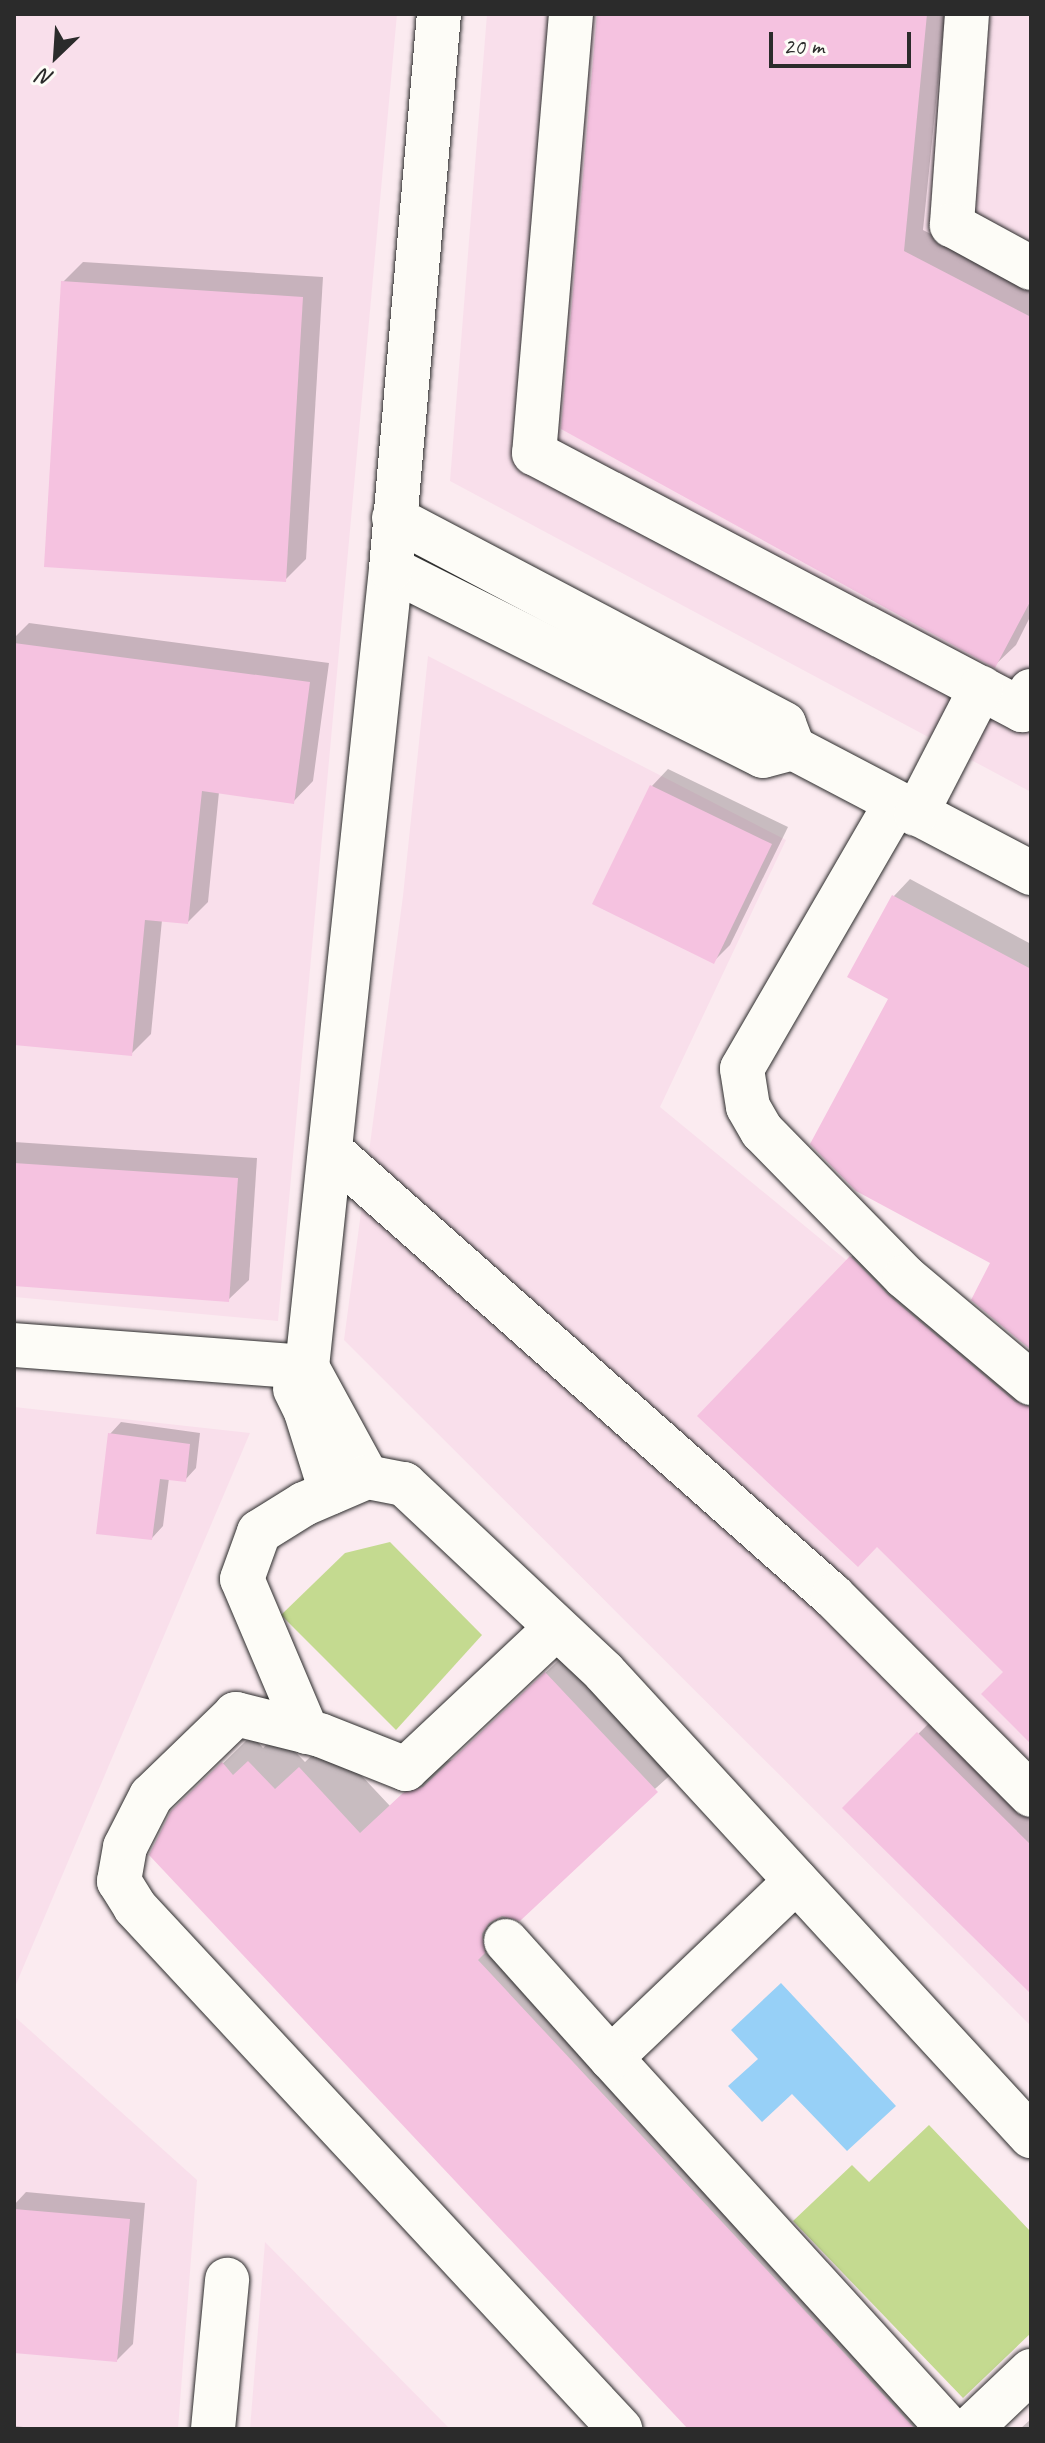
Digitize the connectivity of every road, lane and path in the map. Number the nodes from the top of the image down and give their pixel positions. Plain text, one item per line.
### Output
1 (439, 14) edge
2 (571, 14) edge
3 (967, 14) edge
4 (1031, 268) edge
5 (394, 518) junction
6 (391, 569) junction
7 (981, 688) junction
8 (1028, 705) edge
9 (793, 748) junction
10 (906, 809) junction
11 (1031, 873) edge
12 (331, 1151) junction
13 (14, 1345) edge
14 (295, 1366) junction
15 (1031, 1383) edge
16 (349, 1484) junction
17 (556, 1628) junction
18 (307, 1732) junction
19 (1031, 1795) edge
20 (796, 1881) junction
21 (506, 1941) dead end
22 (611, 2058) junction
23 (1031, 2136) edge
24 (227, 2280) dead end
25 (1031, 2371) edge
26 (213, 2429) edge
27 (620, 2429) edge
28 (949, 2429) edge
29 (970, 2429) edge

1 - 5 street
2 - 7 street
3 - 4 street
5 - 6 street
5 - 9 street
6 - 9 street
6 - 12 street
7 - 8 street
7 - 10 street
9 - 10 street
10 - 11 street
10 - 15 street
12 - 14 street
12 - 19 street
13 - 14 street
14 - 16 street
16 - 17 street
16 - 18 street
17 - 18 street
17 - 20 street
18 - 27 street
20 - 22 street
20 - 23 street
21 - 22 street
22 - 28 street
24 - 26 street
25 - 29 street

